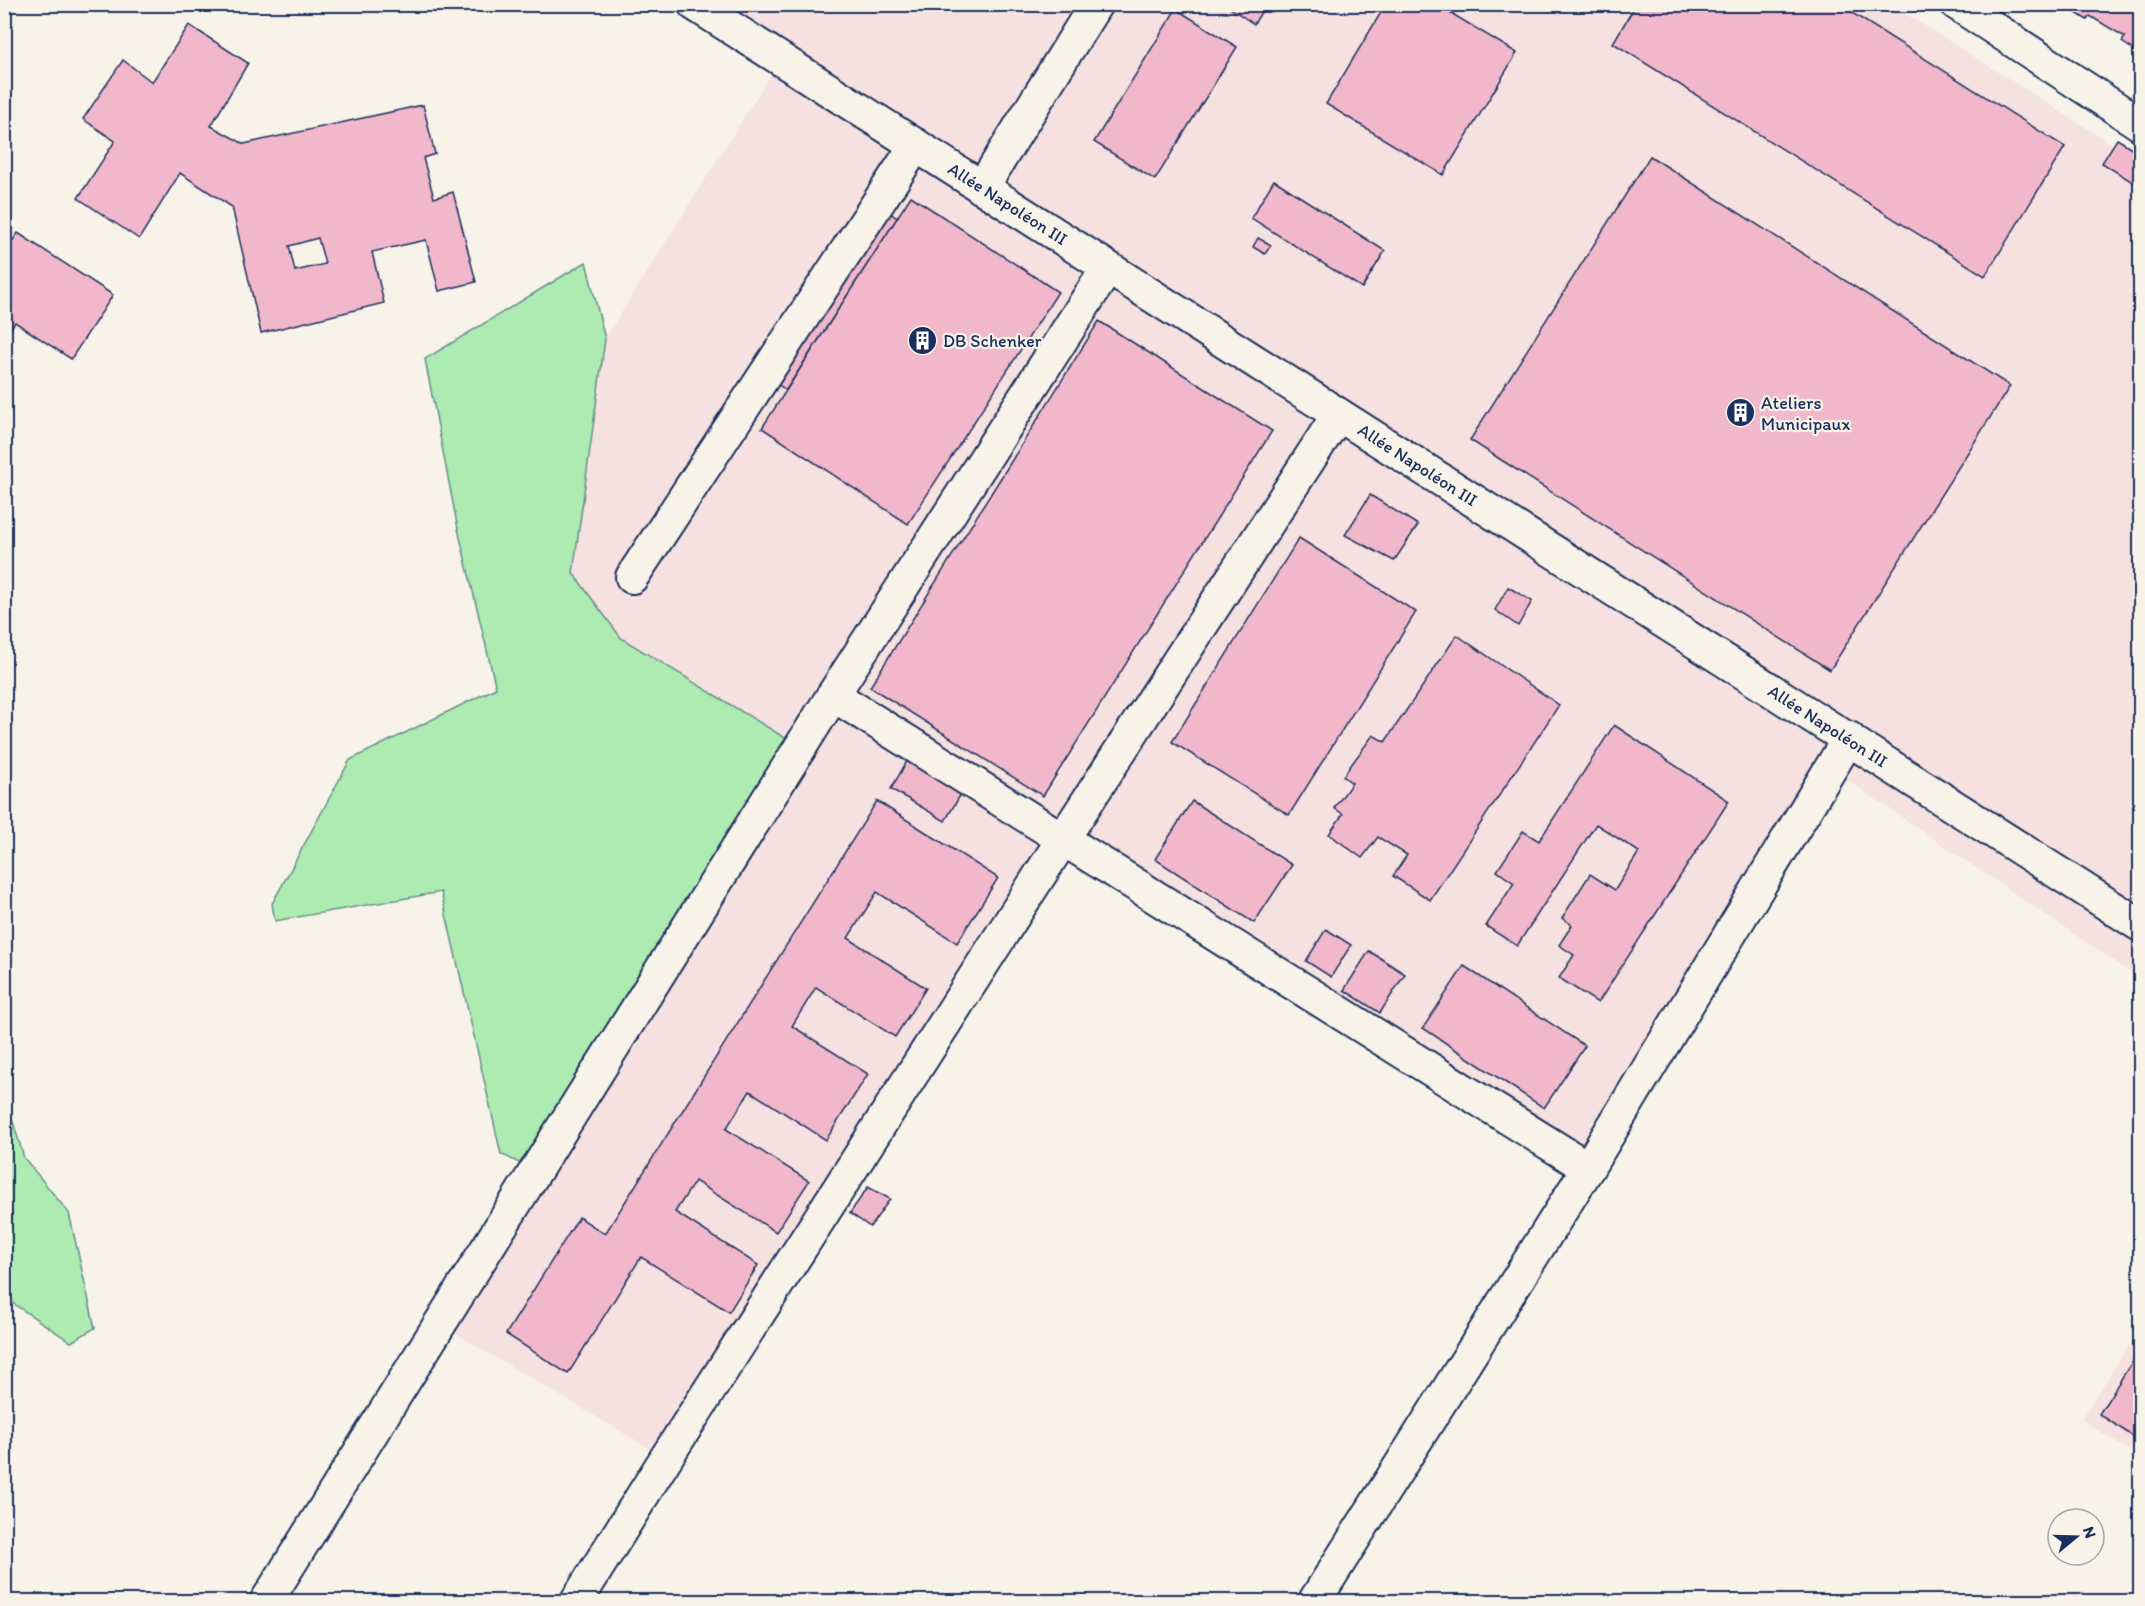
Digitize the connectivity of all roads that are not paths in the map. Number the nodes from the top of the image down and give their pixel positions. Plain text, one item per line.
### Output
1 (694, 4) edge
2 (1096, 4) edge
3 (1957, 4) edge
4 (2140, 124) edge
5 (916, 145) junction
6 (982, 188) junction
7 (1107, 268) junction
8 (1338, 415) junction
9 (632, 577) dead end
10 (833, 695) junction
11 (1849, 738) junction
12 (1063, 839) junction
13 (2140, 925) edge
14 (1588, 1168) junction
15 (266, 1602) edge
16 (576, 1602) edge
17 (1314, 1602) edge

1 - 5 street, Allée Napoléon III
2 - 6 street
3 - 4 street
5 - 6 street, Allée Napoléon III
5 - 9 street
6 - 7 street, Allée Napoléon III
7 - 8 street, Allée Napoléon III
7 - 10 street
8 - 11 street, Allée Napoléon III
8 - 12 street
10 - 12 street
10 - 15 street
11 - 13 street, Allée Napoléon III
11 - 14 street
12 - 14 street
12 - 16 street
14 - 17 street

